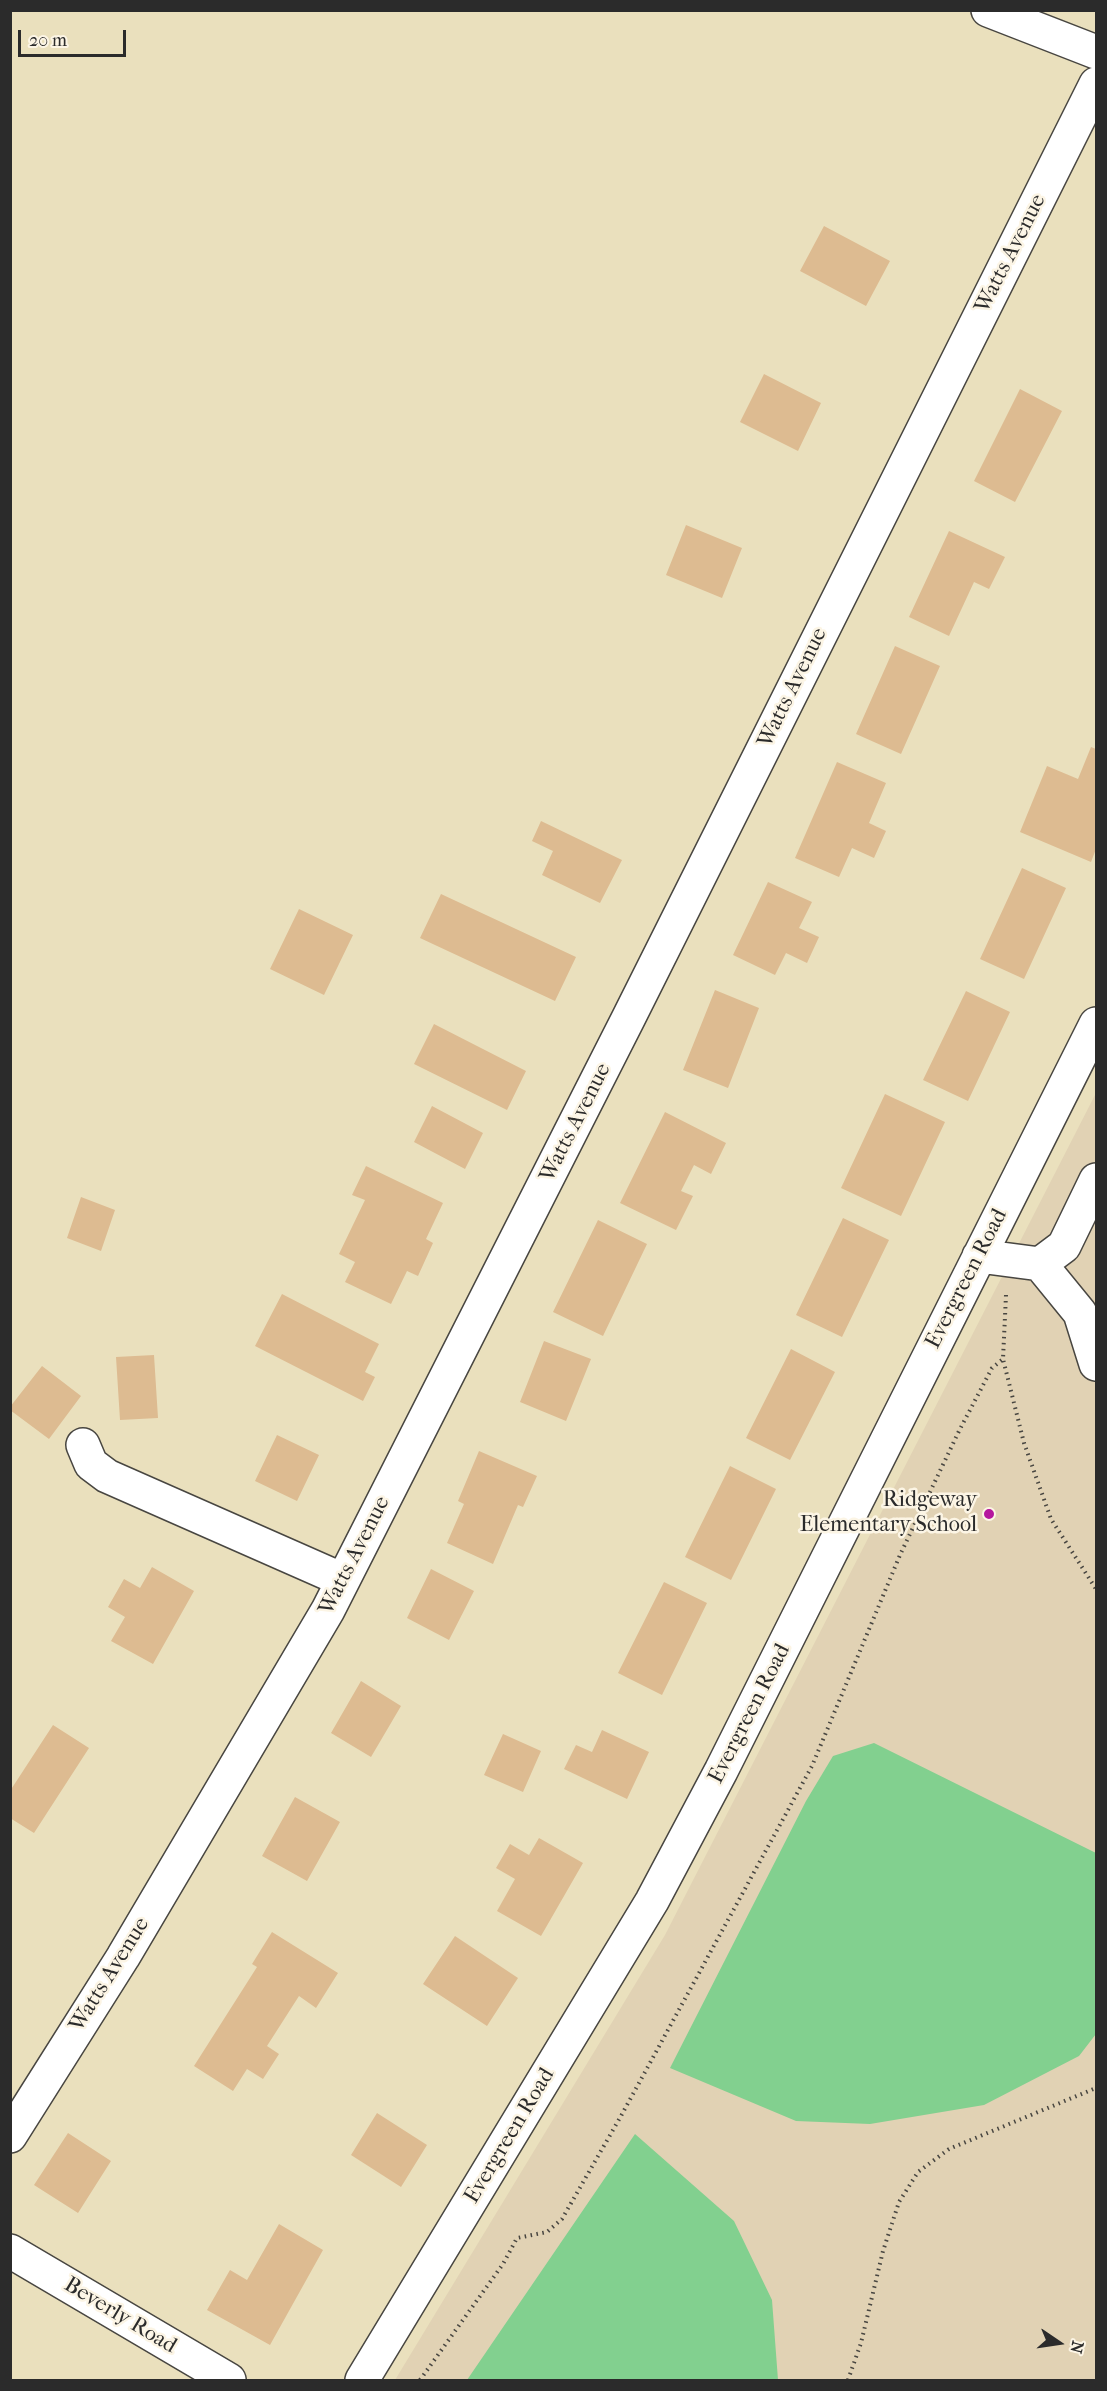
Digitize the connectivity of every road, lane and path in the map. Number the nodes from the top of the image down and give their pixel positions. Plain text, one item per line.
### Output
1 (988, 10) edge
2 (1096, 52) edge
3 (1096, 84) edge
4 (1096, 1024) edge
5 (1096, 1180) edge
6 (979, 1256) junction
7 (1040, 1264) junction
8 (1006, 1295) dead end
9 (1003, 1359) junction
10 (1096, 1364) edge
11 (83, 1445) dead end
12 (343, 1580) junction
13 (1096, 1589) edge
14 (1096, 2088) edge
15 (10, 2136) edge
16 (10, 2251) edge
17 (229, 2380) edge
18 (362, 2380) edge
19 (420, 2380) edge
20 (848, 2380) edge

1 - 2 street
3 - 12 street, Watts Avenue
4 - 6 street, Evergreen Road
5 - 7 street
6 - 7 street
6 - 18 street, Evergreen Road
7 - 10 street
8 - 9 path
9 - 13 path
9 - 19 path
11 - 12 street
12 - 15 street, Watts Avenue
14 - 20 path
16 - 17 street, Beverly Road

